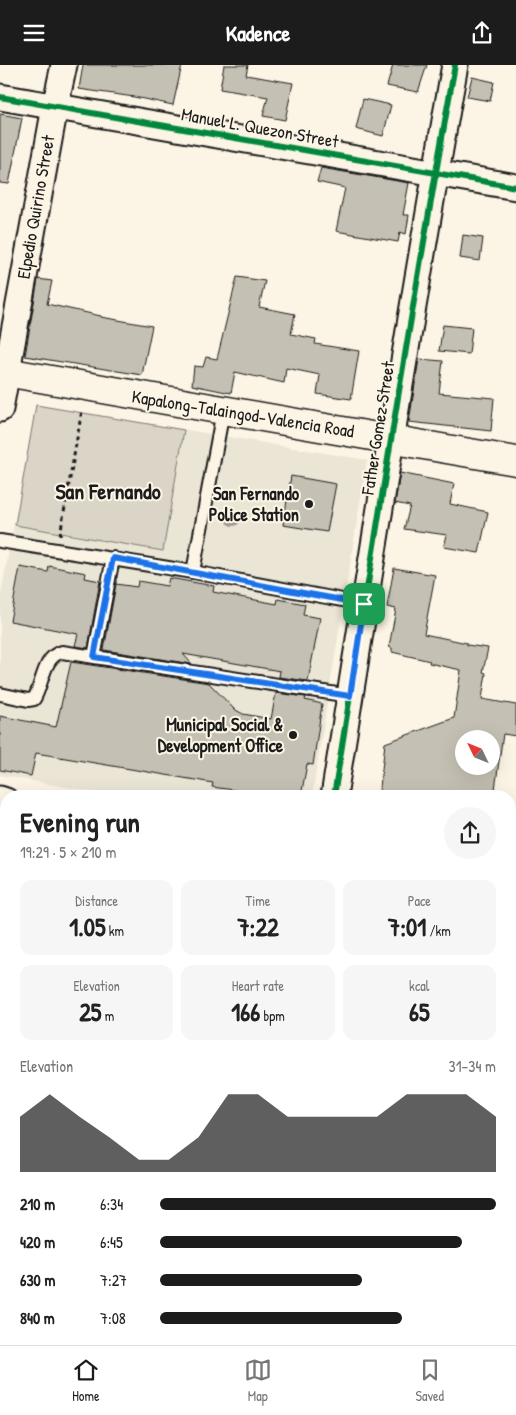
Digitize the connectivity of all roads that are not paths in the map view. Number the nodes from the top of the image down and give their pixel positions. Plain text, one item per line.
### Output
1 (64, 65) edge
2 (455, 65) edge
3 (0, 97) edge
4 (55, 107) junction
5 (435, 173) junction
6 (516, 187) edge
7 (3, 372) edge
8 (0, 409) edge
9 (223, 411) junction
10 (392, 438) junction
11 (516, 461) edge
12 (0, 541) edge
13 (113, 558) junction
14 (193, 572) junction
15 (364, 604) junction
16 (94, 657) junction
17 (0, 694) edge
18 (350, 696) junction
19 (335, 790) edge

1 - 4 street, Elpedio Quirino Street
2 - 5 street, Father Gomez Street
3 - 4 street, Manuel L. Quezon Street
4 - 5 street, Manuel L. Quezon Street
4 - 7 street, Elpedio Quirino Street
5 - 6 street, Manuel L. Quezon Street
5 - 10 street, Father Gomez Street
7 - 8 street, Elpedio Quirino Street
7 - 9 highway, Kapalong-Talaingod-Valencia Road
9 - 10 highway, Kapalong-Talaingod-Valencia Road
9 - 14 lane
10 - 11 highway, Kapalong-Talaingod-Valencia Road
10 - 15 street, Father Gomez Street
12 - 13 lane
13 - 14 lane
13 - 16 lane
14 - 15 lane
15 - 18 street, Father Gomez Street
16 - 17 lane
16 - 18 lane
18 - 19 street, Father Gomez Street

